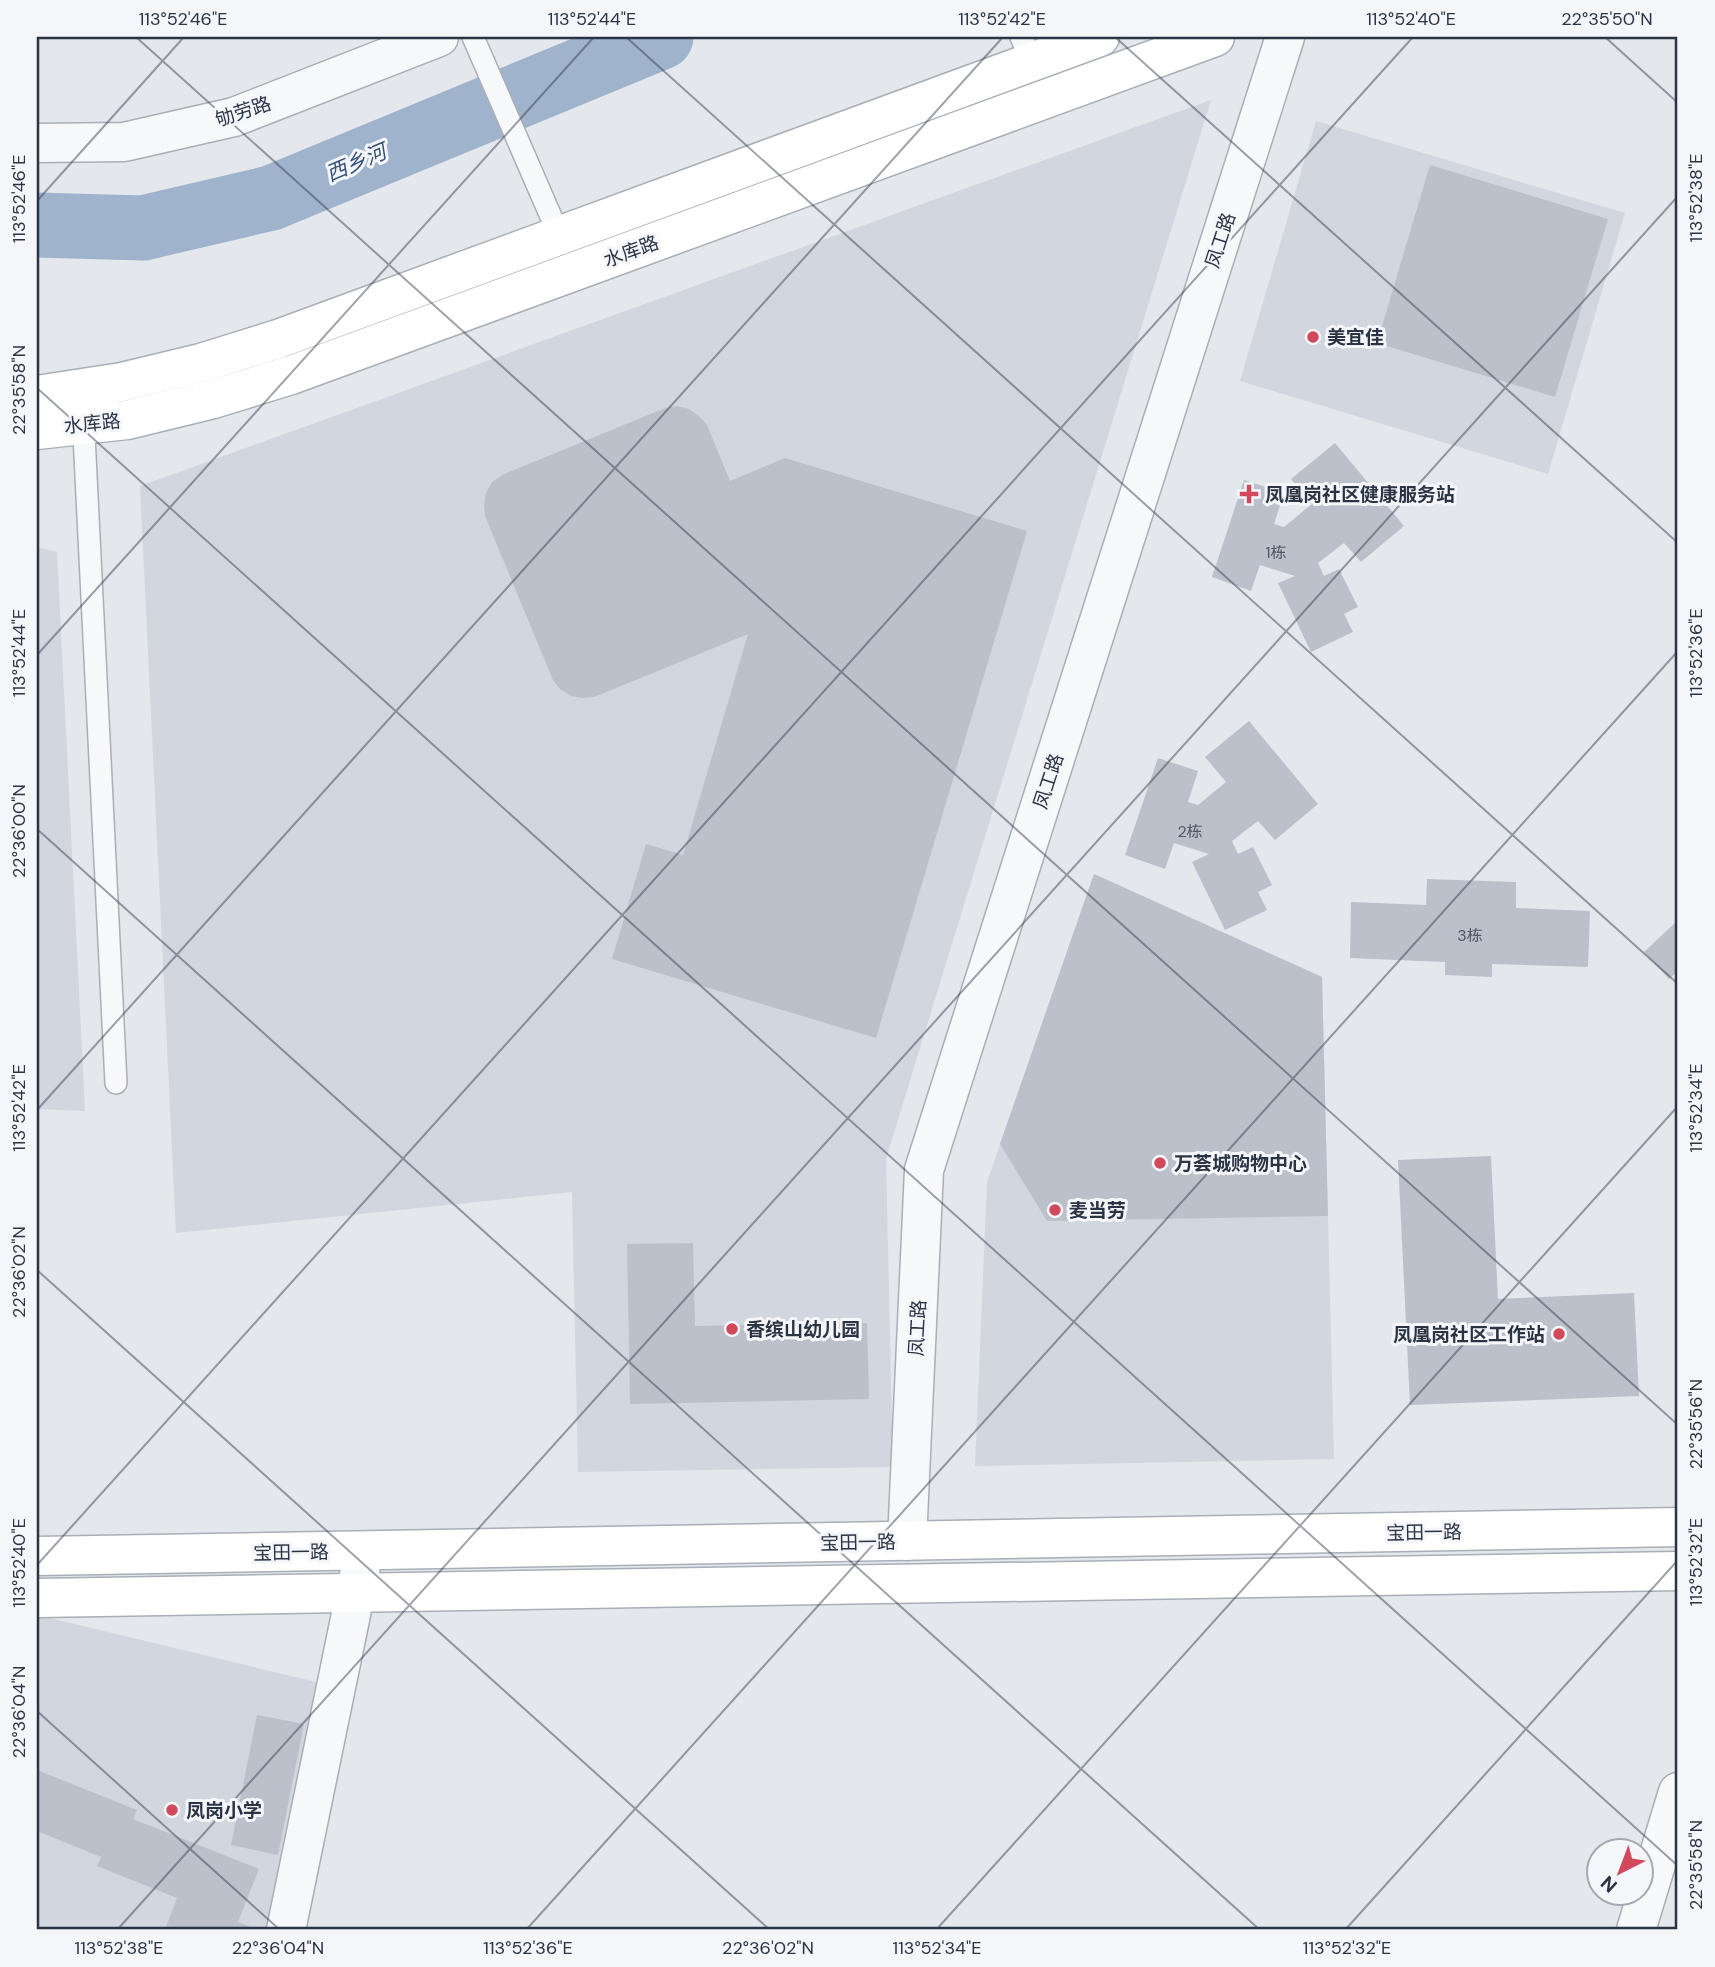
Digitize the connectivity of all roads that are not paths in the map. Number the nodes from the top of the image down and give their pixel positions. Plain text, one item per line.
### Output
1 (439, 37) edge
2 (473, 37) edge
3 (1100, 37) edge
4 (1215, 37) edge
5 (1285, 37) edge
6 (1026, 49) edge
7 (37, 143) edge
8 (559, 235) junction
9 (37, 395) edge
10 (82, 406) junction
11 (37, 430) edge
12 (116, 1083) dead end
13 (1678, 1527) edge
14 (907, 1541) junction
15 (363, 1551) junction
16 (37, 1556) edge
17 (1678, 1571) edge
18 (355, 1593) junction
19 (37, 1598) edge
20 (1678, 1792) edge
21 (286, 1930) edge
22 (1636, 1930) edge

1 - 7 street, 劬劳路
2 - 8 lane
3 - 6 main road, 水库路
4 - 10 main road, 水库路
5 - 14 street, 凤工路
6 - 8 main road, 水库路
8 - 10 main road, 水库路
9 - 10 main road, 水库路
10 - 11 main road, 水库路
10 - 12 lane
13 - 14 main road, 宝田一路
14 - 15 main road, 宝田一路
15 - 16 main road, 宝田一路
15 - 18 street
17 - 18 main road
18 - 19 main road
18 - 21 street
20 - 22 street

